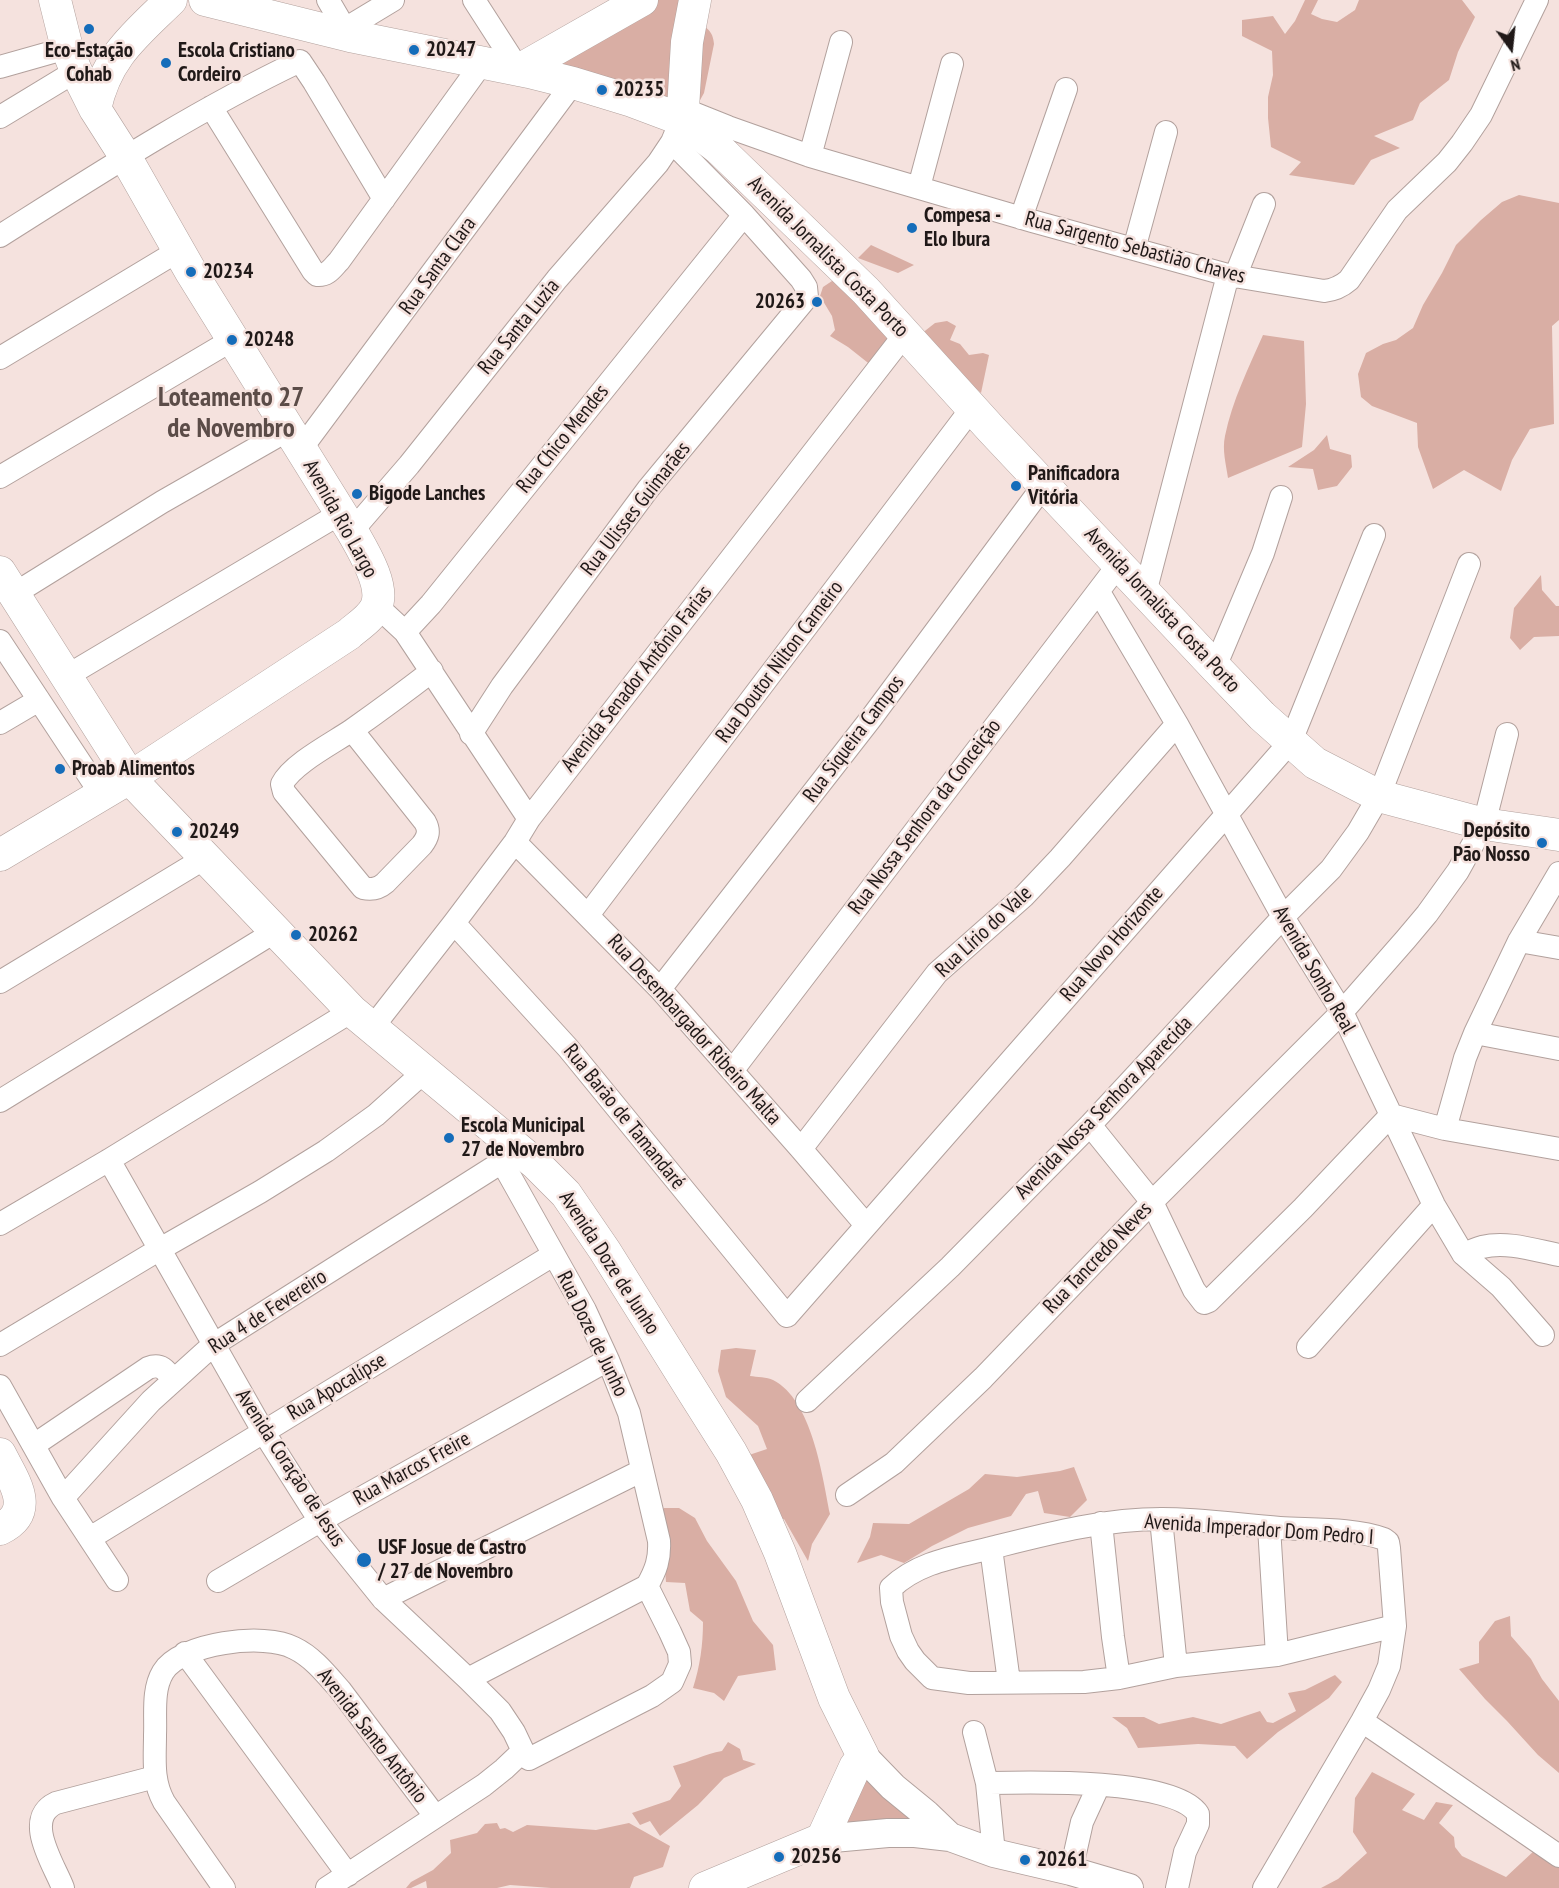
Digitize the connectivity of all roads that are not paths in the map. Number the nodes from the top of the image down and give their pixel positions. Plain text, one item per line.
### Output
1 (55, 0) edge
2 (171, 0) edge
3 (206, 0) edge
4 (328, 0) edge
5 (393, 0) edge
6 (474, 0) edge
7 (642, 0) edge
8 (695, 0) edge
9 (1537, 0) edge
10 (347, 32) junction
11 (842, 42) dead end
12 (71, 60) junction
13 (482, 63) junction
14 (952, 64) dead end
15 (0, 67) edge
16 (519, 70) junction
17 (573, 83) junction
18 (1066, 89) dead end
19 (211, 107) junction
20 (95, 109) junction
21 (0, 117) edge
22 (679, 123) junction
23 (1166, 132) dead end
24 (125, 156) junction
25 (810, 156) junction
26 (919, 188) junction
27 (384, 199) junction
28 (1264, 204) dead end
29 (744, 215) junction
30 (1022, 218) junction
31 (0, 236) edge
32 (1134, 249) junction
33 (178, 251) junction
34 (1232, 276) junction
35 (905, 334) junction
36 (232, 340) junction
37 (0, 358) edge
38 (972, 408) junction
39 (294, 439) junction
40 (0, 477) edge
41 (1044, 485) junction
42 (1281, 497) dead end
43 (347, 522) junction
44 (1374, 535) dead end
45 (1119, 564) junction
46 (1470, 564) dead end
47 (7, 583) edge
48 (1099, 592) junction
49 (1145, 593) junction
50 (377, 606) junction
51 (405, 632) junction
52 (0, 641) edge
53 (1215, 667) junction
54 (432, 671) junction
55 (65, 677) junction
56 (39, 700) junction
57 (0, 723) edge
58 (1177, 724) junction
59 (352, 730) junction
60 (471, 734) junction
61 (1507, 734) dead end
62 (1291, 741) junction
63 (130, 777) junction
64 (101, 794) junction
65 (1379, 796) junction
66 (1226, 814) junction
67 (529, 819) junction
68 (1484, 824) junction
69 (1559, 835) edge
70 (515, 842) junction
71 (0, 855) edge
72 (205, 858) junction
73 (1559, 873) edge
74 (588, 915) junction
75 (1283, 917) junction
76 (454, 923) junction
77 (276, 931) junction
78 (1519, 941) junction
79 (1559, 948) edge
80 (0, 982) edge
81 (660, 989) junction
82 (1342, 1012) junction
83 (362, 1019) junction
84 (1475, 1033) junction
85 (1559, 1049) edge
86 (425, 1071) junction
87 (732, 1071) junction
88 (0, 1101) edge
89 (1391, 1115) junction
90 (1090, 1125) junction
91 (1445, 1129) junction
92 (801, 1149) junction
93 (1559, 1149) edge
94 (510, 1155) junction
95 (109, 1160) junction
96 (1152, 1202) junction
97 (1434, 1205) junction
98 (0, 1224) edge
99 (866, 1225) junction
100 (160, 1249) junction
101 (1463, 1254) junction
102 (553, 1255) junction
103 (1559, 1255) edge
104 (787, 1316) joint
105 (1543, 1335) dead end
106 (0, 1345) edge
107 (213, 1345) junction
108 (1308, 1347) dead end
109 (608, 1359) junction
110 (173, 1380) junction
111 (0, 1386) edge
112 (807, 1401) dead end
113 (263, 1431) junction
114 (34, 1445) junction
115 (0, 1454) edge
116 (641, 1471) junction
117 (847, 1495) dead end
118 (63, 1498) junction
119 (1161, 1519) junction
120 (320, 1521) junction
121 (1101, 1523) junction
122 (1269, 1527) junction
123 (0, 1529) edge
124 (90, 1538) junction
125 (992, 1548) junction
126 (117, 1580) dead end
127 (218, 1581) dead end
128 (647, 1586) junction
129 (383, 1599) junction
130 (1395, 1626) junction
131 (185, 1653) junction
132 (1277, 1655) junction
133 (1176, 1666) junction
134 (1119, 1678) junction
135 (468, 1679) junction
136 (1009, 1682) junction
137 (1362, 1721) junction
138 (974, 1732) dead end
139 (863, 1756) junction
140 (529, 1759) dead end
141 (155, 1778) junction
142 (987, 1783) junction
143 (1099, 1785) junction
144 (435, 1816) junction
145 (950, 1837) junction
146 (822, 1839) junction
147 (994, 1853) junction
148 (1559, 1856) edge
149 (1071, 1871) junction
150 (348, 1875) junction
151 (750, 1879) edge
152 (63, 1888) edge
153 (224, 1888) edge
154 (327, 1888) edge
155 (705, 1888) edge
156 (1129, 1888) edge
157 (1177, 1888) edge
158 (1264, 1888) edge

1 - 12 main road, Avenida Rio Largo
2 - 20 main road
3 - 10 main road, Avenida Jornalista Costa Porto
4 - 10 street
5 - 10 street
6 - 16 street
7 - 16 main road
8 - 22 main road
9 - 34 street, Rua Sargento Sebastião Chaves
10 - 13 main road, Avenida Jornalista Costa Porto
11 - 25 street
12 - 15 street
12 - 20 main road, Avenida Rio Largo
12 - 21 street
13 - 16 main road, Avenida Jornalista Costa Porto
13 - 27 street
14 - 26 street
16 - 17 main road, Avenida Jornalista Costa Porto
17 - 22 main road, Avenida Jornalista Costa Porto
17 - 39 street, Rua Santa Clara
18 - 30 street
19 - 24 street
19 - 27 street
19 - 27 street
20 - 24 main road, Avenida Rio Largo
22 - 25 street, Rua Sargento Sebastião Chaves
22 - 29 street
22 - 35 main road, Avenida Jornalista Costa Porto
22 - 43 street, Rua Santa Luzia
23 - 32 street
24 - 31 street
24 - 33 main road, Avenida Rio Largo
25 - 26 street, Rua Sargento Sebastião Chaves
26 - 30 street, Rua Sargento Sebastião Chaves
28 - 34 street
29 - 51 street, Rua Chico Mendes
29 - 60 street, Rua Ulisses Guimarães
30 - 32 street, Rua Sargento Sebastião Chaves
32 - 34 street, Rua Sargento Sebastião Chaves
33 - 36 main road, Avenida Rio Largo
33 - 37 street
34 - 49 street
35 - 38 main road, Avenida Jornalista Costa Porto
35 - 67 street, Avenida Senador Antônio Farias
36 - 39 main road, Avenida Rio Largo
36 - 40 street
38 - 41 main road, Avenida Jornalista Costa Porto
38 - 74 street, Rua Doutor Nilton Carneiro
39 - 43 main road, Avenida Rio Largo
39 - 47 street
41 - 45 main road, Avenida Jornalista Costa Porto
41 - 81 street, Rua Siqueira Campos
42 - 53 street
43 - 50 main road, Avenida Rio Largo
43 - 55 street, Rua Santa Luzia
44 - 62 street, Rua Novo Horizonte
45 - 48 street, Rua Nossa Senhora da Conceição
45 - 49 main road, Avenida Jornalista Costa Porto
46 - 65 street, Avenida Nossa Senhora Aparecida
47 - 55 main road, Avenida Doze de Junho
48 - 58 street, Avenida Sonho Real
48 - 87 street, Rua Nossa Senhora da Conceição
49 - 53 main road, Avenida Jornalista Costa Porto
50 - 51 street
50 - 63 main road, Avenida Rio Largo
51 - 54 street
52 - 56 street
53 - 62 main road, Avenida Jornalista Costa Porto
54 - 59 street
54 - 60 street
55 - 63 main road, Avenida Doze de Junho
56 - 57 street
56 - 64 street
58 - 66 street, Avenida Sonho Real
58 - 92 street, Rua Lírio do Vale
59 - 59 street
60 - 67 street
61 - 68 street, Rua Tancredo Neves
62 - 65 main road, Avenida Jornalista Costa Porto
62 - 66 street, Rua Novo Horizonte
63 - 64 main road, Avenida Rio Largo
63 - 72 main road, Avenida Doze de Junho
64 - 71 main road, Avenida Rio Largo
65 - 68 main road, Avenida Jornalista Costa Porto
65 - 75 street, Avenida Nossa Senhora Aparecida
66 - 75 street, Avenida Sonho Real
66 - 99 street, Rua Novo Horizonte
67 - 70 street, Avenida Senador Antônio Farias
68 - 69 main road, Avenida Jornalista Costa Porto
68 - 82 street, Rua Tancredo Neves
70 - 74 street, Rua Desembargador Ribeiro Malta
70 - 76 street, Avenida Senador Antônio Farias
72 - 77 main road, Avenida Doze de Junho
72 - 80 street
73 - 78 street
74 - 81 street, Rua Desembargador Ribeiro Malta
75 - 82 street, Avenida Sonho Real
75 - 90 street, Avenida Nossa Senhora Aparecida
76 - 83 street, Avenida Senador Antônio Farias
76 - 104 street, Rua Barão de Tamandaré
77 - 83 main road, Avenida Doze de Junho
77 - 88 street
78 - 79 street
78 - 84 street
81 - 87 street, Rua Desembargador Ribeiro Malta
82 - 89 street, Avenida Sonho Real
82 - 96 street, Rua Tancredo Neves
83 - 86 main road, Avenida Doze de Junho
83 - 95 street
84 - 85 street
84 - 91 street
86 - 94 main road, Avenida Doze de Junho
86 - 100 street
87 - 92 street, Rua Desembargador Ribeiro Malta
89 - 91 street
89 - 96 street
89 - 97 street, Avenida Sonho Real
90 - 96 street
90 - 112 street, Avenida Nossa Senhora Aparecida
91 - 93 street
92 - 99 street, Rua Desembargador Ribeiro Malta
94 - 102 street, Rua Doze de Junho
94 - 107 street, Rua 4 de Fevereiro
94 - 139 main road, Avenida Doze de Junho
95 - 98 street
95 - 100 street, Avenida Coração de Jesus
96 - 117 street, Rua Tancredo Neves
97 - 101 street, Avenida Sonho Real
97 - 108 street
99 - 104 street, Rua Novo Horizonte
100 - 106 street
100 - 107 street, Avenida Coração de Jesus
101 - 103 street
101 - 105 street, Avenida Sonho Real
102 - 109 street, Rua Doze de Junho
102 - 113 street, Rua Apocalípse
107 - 110 street, Rua 4 de Fevereiro
107 - 113 street, Avenida Coração de Jesus
109 - 116 street, Rua Doze de Junho
109 - 120 street, Rua Marcos Freire
110 - 114 street
110 - 118 street, Rua 4 de Fevereiro
111 - 114 street
113 - 120 street, Avenida Coração de Jesus
113 - 124 street, Rua Apocalípse
114 - 118 street
115 - 123 main road
116 - 128 street, Rua Doze de Junho
116 - 129 street
118 - 124 street
119 - 121 street, Avenida Imperador Dom Pedro I
119 - 122 street, Avenida Imperador Dom Pedro I
119 - 133 street
120 - 127 street, Rua Marcos Freire
120 - 129 street, Avenida Coração de Jesus
121 - 125 street, Avenida Imperador Dom Pedro I
121 - 134 street
122 - 130 street, Avenida Imperador Dom Pedro I
122 - 132 street
124 - 126 street
125 - 136 street
125 - 136 street, Avenida Imperador Dom Pedro I
128 - 135 street
128 - 140 street
129 - 135 street, Avenida Coração de Jesus
130 - 132 street
130 - 137 street
131 - 141 street
131 - 144 street, Avenida Santo Antônio
131 - 150 street
132 - 133 street
133 - 134 street
134 - 136 street
135 - 144 street, Avenida Coração de Jesus
137 - 148 street
137 - 158 street
138 - 142 street
139 - 145 street
139 - 146 main road
141 - 152 street
141 - 153 street
142 - 143 street
142 - 147 street
143 - 149 street
143 - 157 street
144 - 150 street, Avenida Coração de Jesus
145 - 146 street
145 - 147 street
146 - 151 main road
147 - 149 street
149 - 156 street
150 - 154 street, Avenida Coração de Jesus
151 - 155 main road

